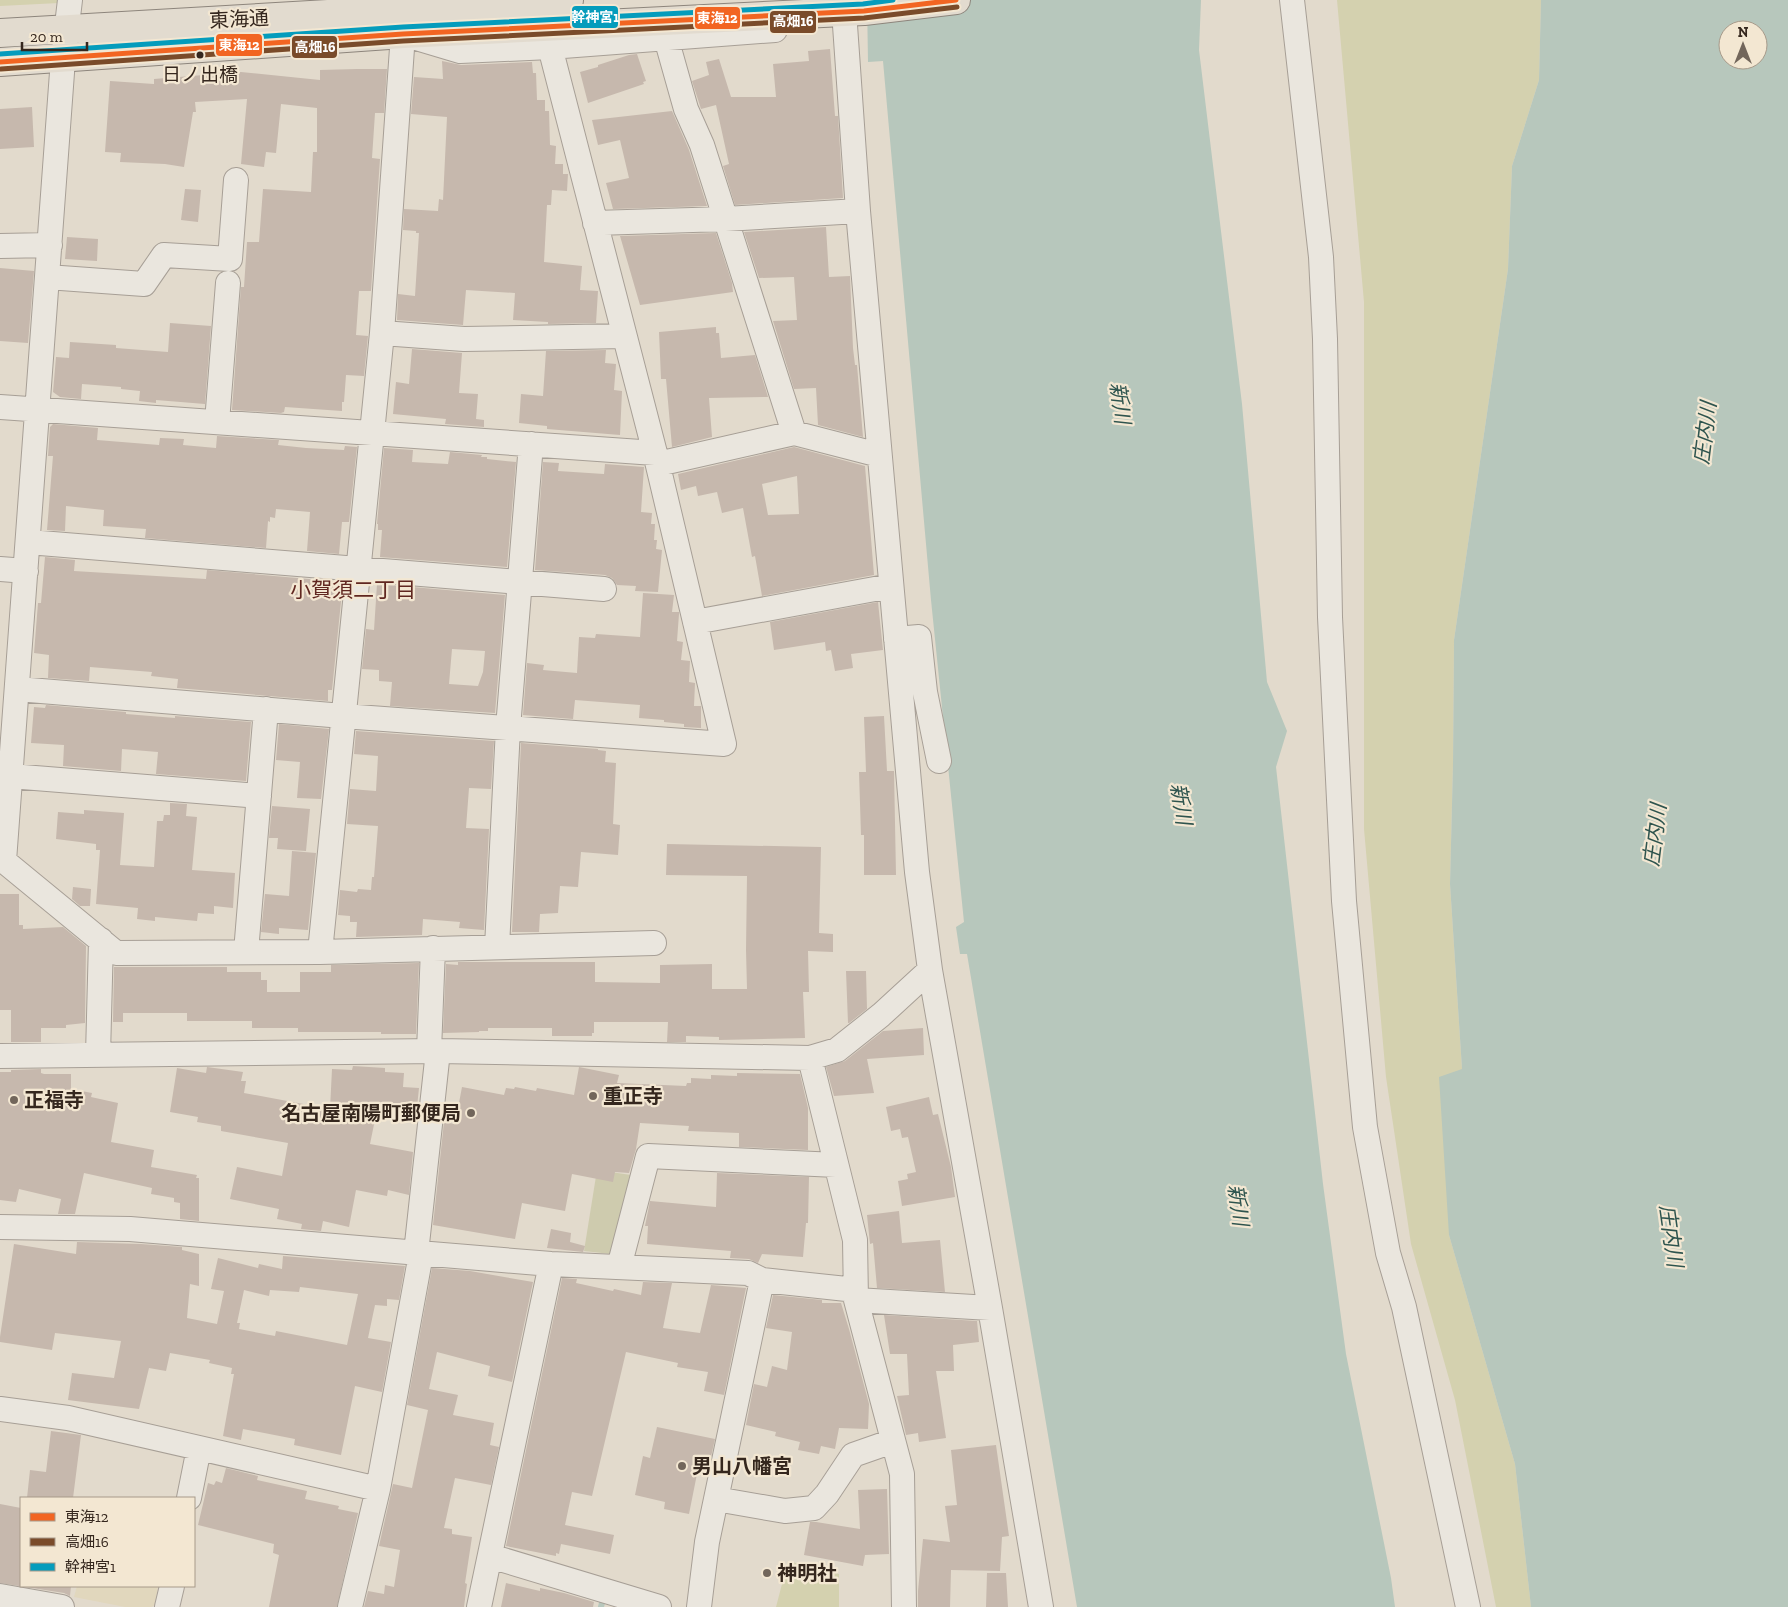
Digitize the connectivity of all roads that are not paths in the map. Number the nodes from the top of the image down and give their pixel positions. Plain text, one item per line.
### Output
1 (70, 0) edge
2 (370, 0) edge
3 (569, 0) edge
4 (956, 0) edge
5 (1292, 0) edge
6 (321, 7) edge
7 (851, 7) edge
8 (775, 26) dead end
9 (68, 29) junction
10 (0, 33) edge
11 (403, 34) junction
12 (666, 38) junction
13 (550, 46) junction
14 (64, 59) junction
15 (0, 62) edge
16 (236, 180) dead end
17 (858, 211) junction
18 (725, 219) junction
19 (595, 223) junction
20 (50, 245) junction
21 (0, 246) edge
22 (47, 277) junction
23 (228, 283) dead end
24 (382, 334) junction
25 (624, 336) junction
26 (0, 407) edge
27 (37, 410) junction
28 (217, 422) junction
29 (372, 433) junction
30 (794, 433) junction
31 (531, 444) junction
32 (879, 455) junction
33 (656, 459) junction
34 (28, 542) junction
35 (0, 569) edge
36 (359, 570) junction
37 (26, 571) junction
38 (521, 582) junction
39 (891, 586) junction
40 (604, 589) dead end
41 (695, 622) junction
42 (896, 639) junction
43 (17, 689) junction
44 (266, 709) junction
45 (343, 716) junction
46 (7, 722) edge
47 (508, 728) junction
48 (939, 760) dead end
49 (10, 776) junction
50 (259, 796) junction
51 (2, 861) edge
52 (101, 940) junction
53 (654, 943) dead end
54 (497, 946) junction
55 (433, 948) junction
56 (246, 952) junction
57 (320, 952) junction
58 (930, 970) junction
59 (434, 1051) junction
60 (98, 1055) junction
61 (0, 1056) edge
62 (810, 1058) junction
63 (836, 1165) junction
64 (0, 1227) edge
65 (418, 1253) junction
66 (551, 1264) junction
67 (619, 1267) junction
68 (762, 1280) junction
69 (856, 1295) junction
70 (990, 1308) junction
71 (0, 1409) edge
72 (893, 1441) junction
73 (199, 1448) junction
74 (378, 1489) junction
75 (189, 1497) edge
76 (716, 1499) junction
77 (490, 1556) junction
78 (172, 1587) edge
79 (0, 1596) edge
80 (62, 1607) edge
81 (167, 1607) edge
82 (350, 1607) edge
83 (479, 1607) edge
84 (659, 1607) edge
85 (699, 1607) edge
86 (904, 1607) edge
87 (1040, 1607) edge
88 (1468, 1607) edge

1 - 9 street
2 - 6 street
3 - 6 main road, 東海通
4 - 7 main road, 東海通
5 - 88 street
6 - 9 main road, 東海通
7 - 11 main road, 東海通
7 - 17 street
8 - 12 street
9 - 10 main road, 東海通
9 - 14 street
11 - 13 street
11 - 14 main road, 東海通
11 - 24 street
12 - 13 street
12 - 18 street
13 - 19 street
14 - 15 main road, 東海通
14 - 20 street
16 - 22 street
17 - 18 street
17 - 32 street
18 - 19 street
18 - 30 street
19 - 25 street
20 - 21 street
20 - 22 street
22 - 27 street
23 - 28 street
24 - 25 street
24 - 29 street
25 - 33 street
26 - 27 street
27 - 28 street
27 - 34 street
28 - 29 street
29 - 31 street
29 - 36 street
30 - 32 street
30 - 33 street
31 - 33 street
31 - 38 street
32 - 39 street
33 - 41 street
34 - 36 street
34 - 37 street
35 - 37 street
36 - 38 street
36 - 45 street
37 - 43 street
38 - 40 street
38 - 47 street
39 - 41 street
39 - 42 street
41 - 47 street
42 - 48 street
42 - 58 street
43 - 44 street
43 - 46 street
44 - 45 street
44 - 50 street
45 - 47 street
45 - 57 street
46 - 49 street
47 - 54 street
49 - 50 street
49 - 51 street
50 - 56 street
51 - 52 street
52 - 56 street
52 - 60 street
53 - 54 street
54 - 55 street
55 - 57 street
55 - 59 street
56 - 57 street
58 - 62 street
58 - 70 street
59 - 60 street
59 - 62 street
59 - 65 street
60 - 61 street
62 - 63 street
63 - 67 street
63 - 69 street
64 - 65 street
65 - 66 street
65 - 74 street
66 - 67 street
66 - 77 street
67 - 68 street
68 - 69 street
68 - 76 street
69 - 70 street
69 - 72 street
70 - 87 street
71 - 73 street
72 - 76 street
72 - 86 street
73 - 74 street
73 - 75 street
74 - 82 street
76 - 85 street
77 - 83 street
77 - 84 street
78 - 81 street
79 - 80 street

